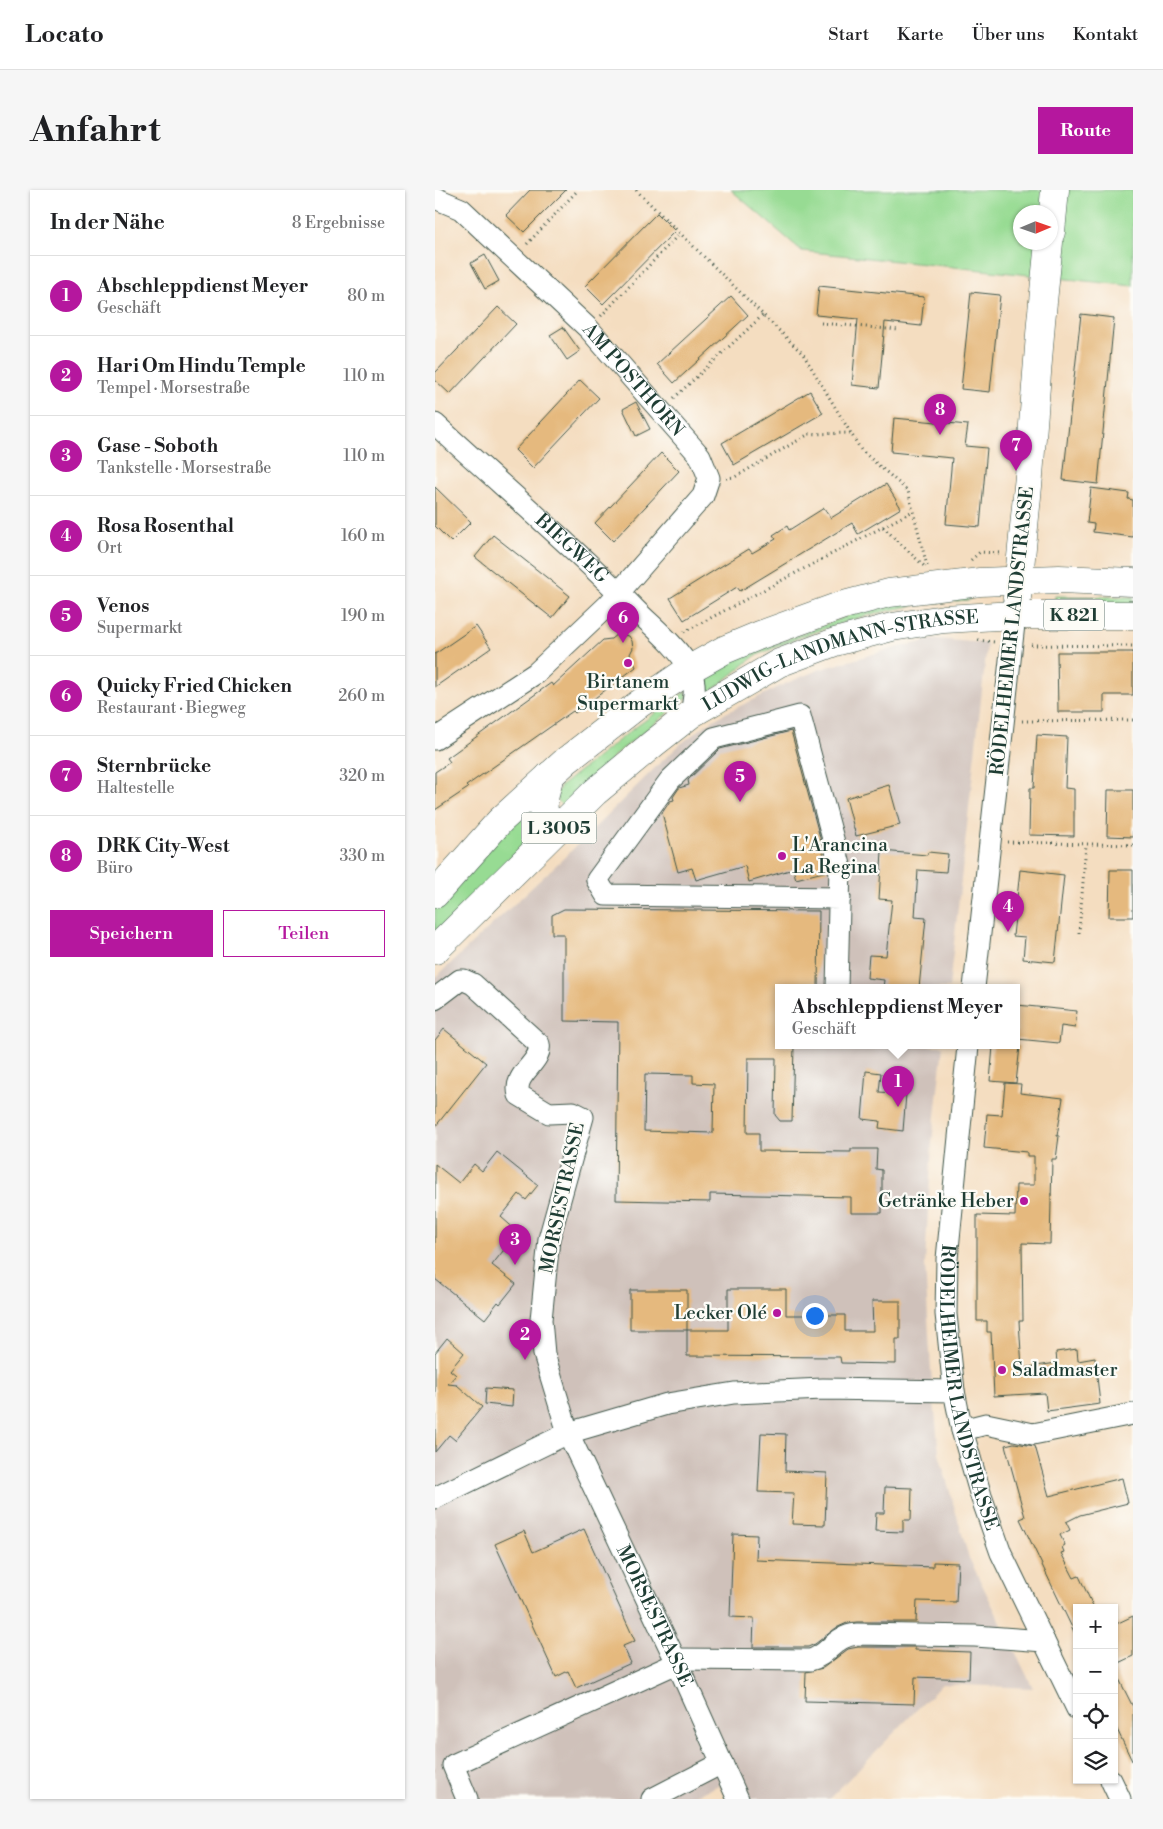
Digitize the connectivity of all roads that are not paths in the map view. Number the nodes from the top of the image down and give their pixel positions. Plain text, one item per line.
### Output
1 (1055, 190) edge
2 (435, 198) edge
3 (1054, 205) edge
4 (1048, 250) edge
5 (435, 424) edge
6 (1018, 581) junction
7 (1133, 582) edge
8 (619, 592) junction
9 (1015, 615) junction
10 (1133, 615) edge
11 (690, 669) junction
12 (691, 714) junction
13 (435, 739) edge
14 (550, 775) junction
15 (565, 822) junction
16 (435, 894) edge
17 (840, 898) junction
18 (435, 950) edge
19 (837, 984) edge
20 (974, 984) edge
21 (435, 999) edge
22 (967, 1049) edge
23 (954, 1391) junction
24 (1133, 1414) edge
25 (962, 1430) junction
26 (568, 1433) junction
27 (435, 1498) edge
28 (1044, 1641) junction
29 (676, 1661) junction
30 (1073, 1701) edge
31 (722, 1763) junction
32 (1113, 1784) edge
33 (467, 1799) edge
34 (651, 1799) edge
35 (738, 1799) edge
36 (1120, 1799) edge

1 - 3 main road
2 - 8 street, AM POSTHORN
4 - 6 main road, RÖDELHEIMER LANDSTRASSE
5 - 8 street, BIEGWEG
6 - 7 main road, LUDWIG-LANDMANN-STRASSE / K 821
6 - 9 main road, RÖDELHEIMER LANDSTRASSE
6 - 11 main road, LUDWIG-LANDMANN-STRASSE / L 3005
8 - 11 street, BIEGWEG
8 - 13 street
9 - 10 main road, LUDWIG-LANDMANN-STRASSE / K 821
9 - 12 main road, LUDWIG-LANDMANN-STRASSE / L 3005
9 - 20 street, RÖDELHEIMER LANDSTRASSE
11 - 12 street, BIEGWEG
11 - 14 main road, LUDWIG-LANDMANN-STRASSE / L 3005
12 - 15 main road, LUDWIG-LANDMANN-STRASSE / L 3005
14 - 15 main road
14 - 16 main road, LUDWIG-LANDMANN-STRASSE / L 3005
15 - 18 main road, LUDWIG-LANDMANN-STRASSE / L 3005
17 - 17 street
17 - 19 street
21 - 26 street, MORSESTRASSE
22 - 23 street, RÖDELHEIMER LANDSTRASSE
23 - 25 street, RÖDELHEIMER LANDSTRASSE
23 - 26 street
24 - 25 street
25 - 28 street, RÖDELHEIMER LANDSTRASSE
26 - 27 street
26 - 29 street, MORSESTRASSE
28 - 29 street
28 - 30 street, RÖDELHEIMER LANDSTRASSE
29 - 31 street, MORSESTRASSE
29 - 33 street
31 - 34 street
31 - 35 street, MORSESTRASSE
32 - 36 street

